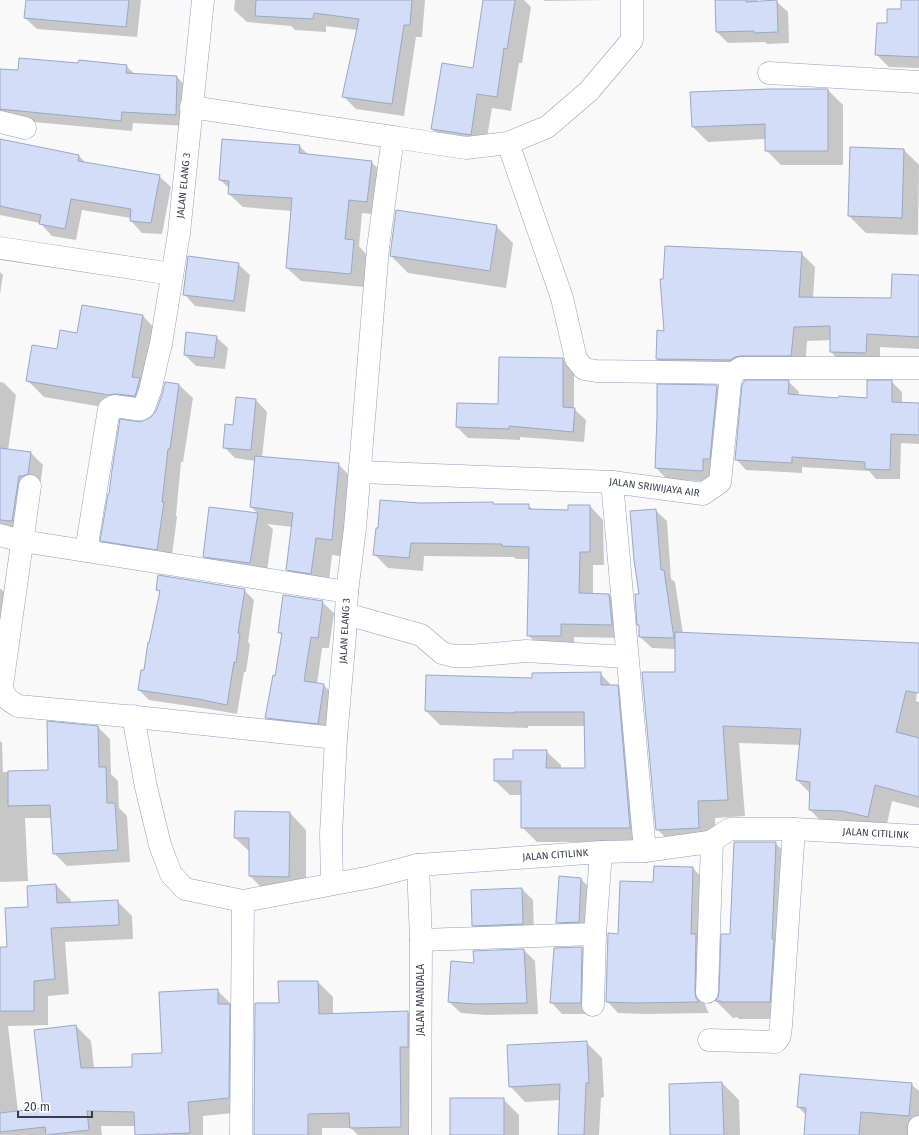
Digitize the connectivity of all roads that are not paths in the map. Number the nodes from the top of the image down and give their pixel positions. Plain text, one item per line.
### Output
1 (203, 0) edge
2 (632, 0) edge
3 (769, 73) dead end
4 (919, 82) edge
5 (191, 106) junction
6 (0, 122) edge
7 (25, 128) dead end
8 (393, 137) junction
9 (508, 143) junction
10 (0, 248) edge
11 (172, 274) junction
12 (919, 368) edge
13 (733, 373) junction
14 (360, 472) junction
15 (612, 482) junction
16 (30, 486) dead end
17 (0, 535) edge
18 (22, 541) junction
19 (86, 551) junction
20 (347, 592) junction
21 (346, 614) junction
22 (627, 657) junction
23 (133, 716) junction
24 (336, 738) junction
25 (794, 829) junction
26 (919, 836) edge
27 (712, 840) junction
28 (645, 851) junction
29 (601, 852) junction
30 (418, 865) junction
31 (332, 884) junction
32 (243, 901) junction
33 (595, 934) junction
34 (421, 940) junction
35 (708, 992) dead end
36 (593, 1005) dead end
37 (709, 1040) dead end
38 (919, 1127) edge
39 (241, 1135) edge
40 (420, 1135) edge
41 (919, 1135) edge

1 - 5 street, JALAN ELANG 3
2 - 9 street
3 - 4 street
5 - 8 street
5 - 11 street, JALAN ELANG 3
6 - 7 street
8 - 9 street
8 - 14 street, JALAN ELANG 3
9 - 13 street
10 - 11 street
11 - 19 street, JALAN ELANG 3
12 - 13 street
13 - 15 street, JALAN SRIWIJAYA AIR
14 - 15 street, JALAN SRIWIJAYA AIR
14 - 20 street, JALAN ELANG 3
15 - 22 street
16 - 18 street
17 - 18 street
18 - 19 street
18 - 23 street
19 - 20 street
20 - 21 street, JALAN ELANG 3
21 - 22 street
21 - 24 street, JALAN ELANG 3
22 - 28 street
23 - 24 street
23 - 32 street, JALAN CITILINK
24 - 31 street, JALAN ELANG 3
25 - 26 street, JALAN CITILINK
25 - 27 street, JALAN CITILINK
25 - 37 street
27 - 28 street, JALAN CITILINK
27 - 35 street
28 - 29 street, JALAN CITILINK
29 - 30 street, JALAN CITILINK
29 - 33 street
30 - 31 street, JALAN CITILINK
30 - 34 street, JALAN MANDALA
31 - 32 street, JALAN CITILINK
32 - 39 street
33 - 34 street
33 - 36 street
34 - 40 street, JALAN MANDALA
38 - 41 street

